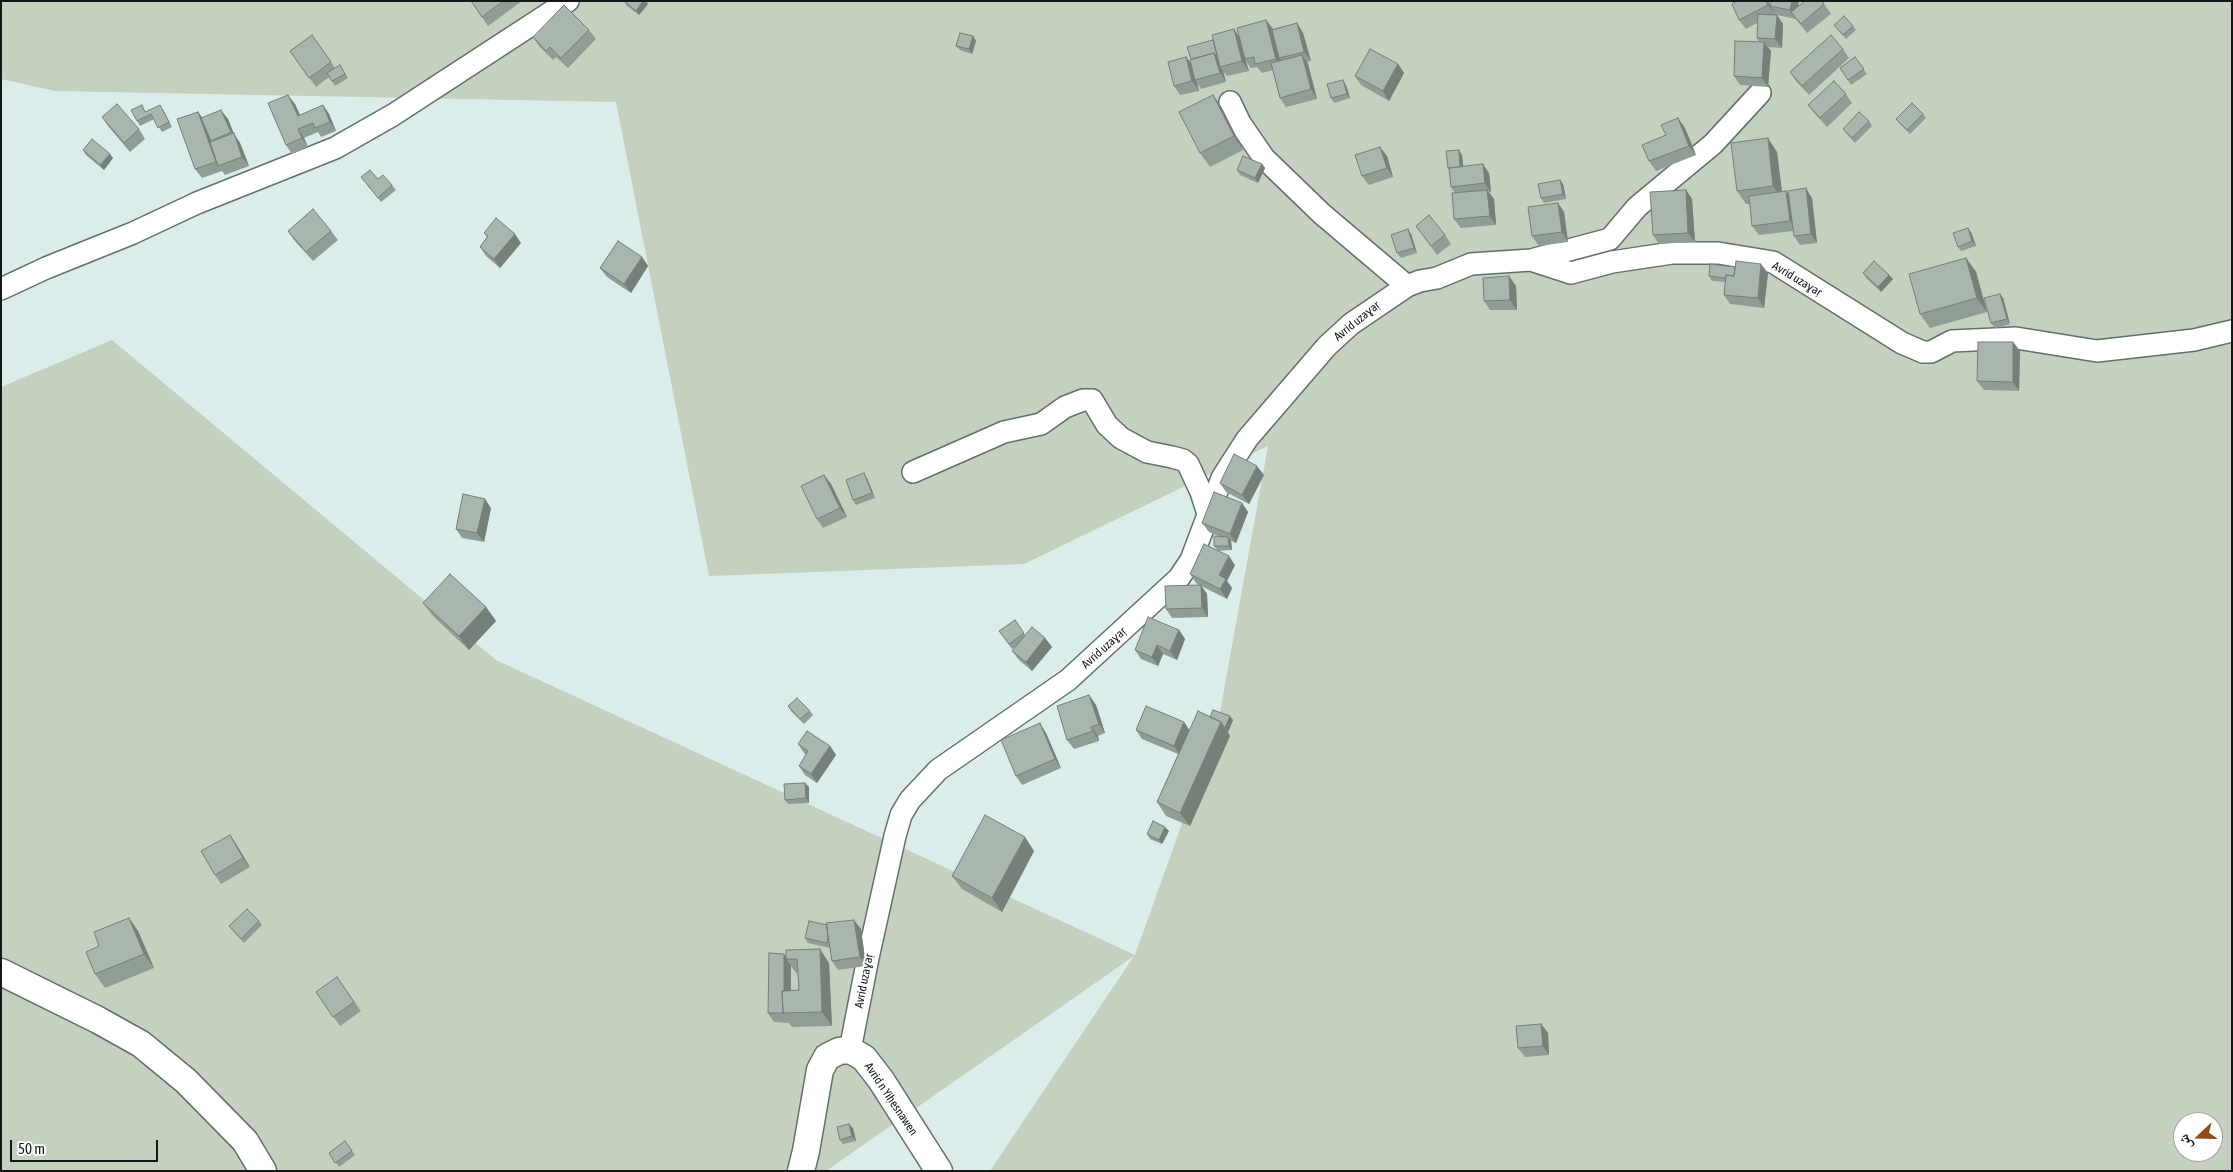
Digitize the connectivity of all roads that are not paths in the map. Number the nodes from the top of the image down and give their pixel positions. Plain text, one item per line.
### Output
1 (568, 1) edge
2 (1760, 93) dead end
3 (1230, 102) dead end
4 (1531, 260) junction
5 (1407, 286) junction
6 (1, 289) edge
7 (2232, 331) edge
8 (913, 472) dead end
9 (1208, 514) junction
10 (1, 972) edge
11 (850, 1050) junction
12 (263, 1171) edge
13 (800, 1171) edge
14 (939, 1171) edge

1 - 6 street
2 - 4 street
3 - 5 street
4 - 5 street, Avrid uzaɣaṛ
4 - 7 street, Avrid uzaɣaṛ
5 - 9 street, Avrid uzaɣaṛ
8 - 9 street
9 - 11 street, Avrid uzaɣaṛ
10 - 12 street
11 - 13 street
11 - 14 street, Avrid n Yiḥesnawen

